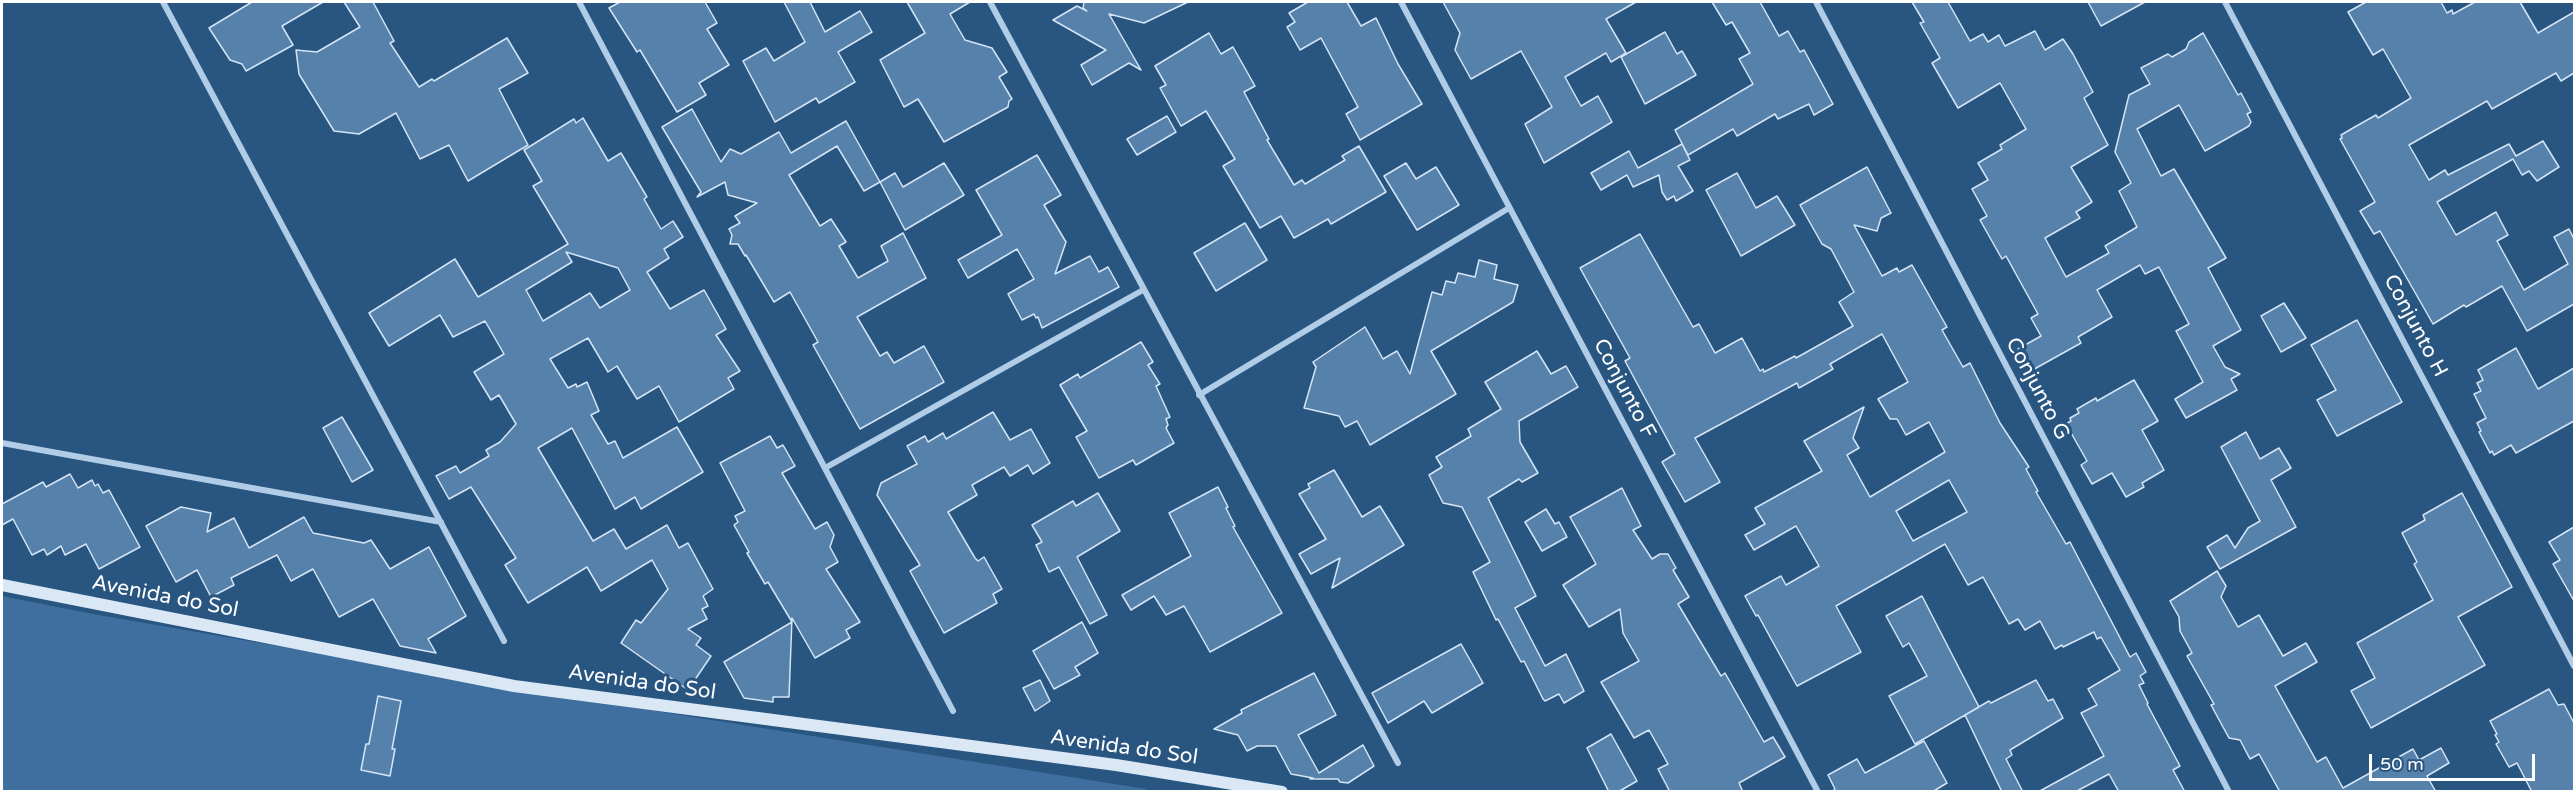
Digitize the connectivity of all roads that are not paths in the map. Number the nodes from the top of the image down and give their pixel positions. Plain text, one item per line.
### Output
1 (164, 2) edge
2 (579, 2) edge
3 (990, 2) edge
4 (1401, 2) edge
5 (1816, 2) edge
6 (2225, 2) edge
7 (1509, 208) junction
8 (1143, 290) junction
9 (1199, 395) junction
10 (2, 443) edge
11 (825, 468) junction
12 (441, 522) junction
13 (2, 585) edge
14 (504, 641) dead end
15 (2574, 666) edge
16 (953, 711) dead end
17 (1398, 763) dead end
18 (1282, 792) edge
19 (1818, 792) edge
20 (2229, 792) edge

1 - 12 street
2 - 11 street
3 - 8 street
4 - 7 street, Conjunto F
5 - 20 street, Conjunto G
6 - 15 street, Conjunto H
7 - 9 street
7 - 19 street, Conjunto F
8 - 9 street
8 - 11 street
9 - 17 street
10 - 12 street
11 - 16 street
12 - 14 street
13 - 18 street, Avenida do Sol

